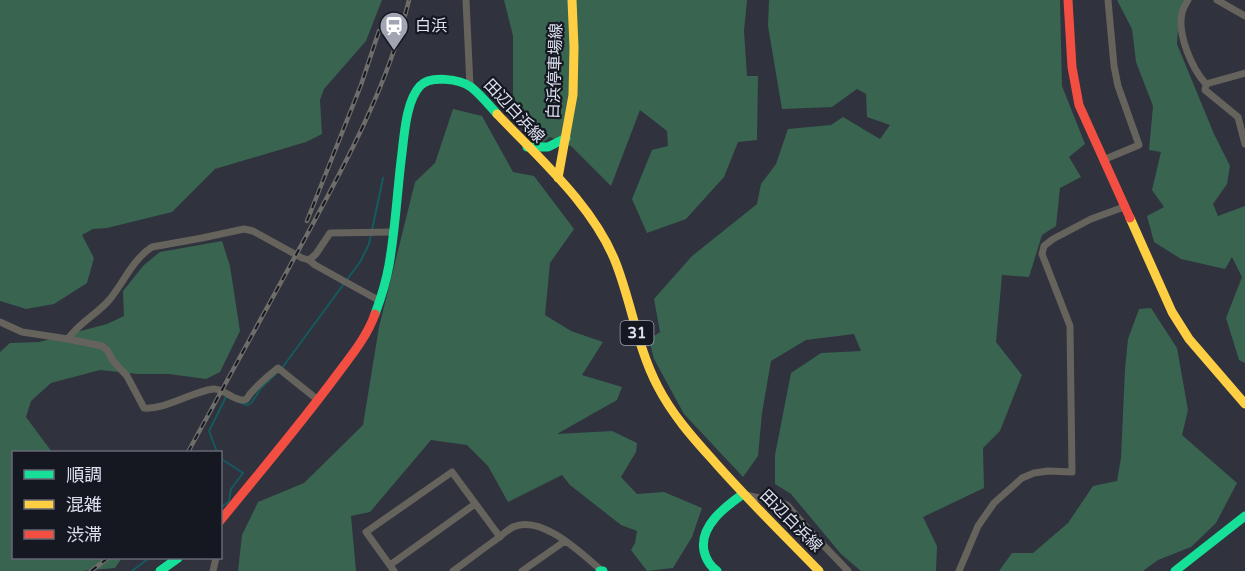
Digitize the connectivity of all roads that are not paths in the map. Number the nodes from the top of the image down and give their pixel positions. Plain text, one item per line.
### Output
1 (466, 0) edge
2 (572, 0) edge
3 (1068, 0) edge
4 (1108, 0) edge
5 (1188, 0) edge
6 (1217, 0) edge
7 (1245, 16) edge
8 (1245, 73) edge
9 (1206, 84) junction
10 (470, 86) junction
11 (1241, 116) edge
12 (566, 138) junction
13 (1245, 144) edge
14 (527, 147) junction
15 (1103, 160) junction
16 (558, 178) junction
17 (1124, 207) junction
18 (393, 232) junction
19 (309, 260) junction
20 (380, 301) junction
21 (0, 322) edge
22 (68, 339) junction
23 (318, 400) junction
24 (1245, 404) edge
25 (743, 494) junction
26 (475, 504) junction
27 (1245, 516) edge
28 (222, 519) edge
29 (500, 537) junction
30 (565, 541) junction
31 (177, 559) edge
32 (392, 568) edge
33 (160, 571) edge
34 (453, 571) edge
35 (522, 571) edge
36 (602, 571) edge
37 (717, 571) edge
38 (819, 571) edge
39 (848, 571) edge
40 (959, 571) edge
41 (1175, 571) edge

1 - 10 street
2 - 12 main road, 白浜停車場線
3 - 15 main road
4 - 15 street
5 - 9 street
6 - 7 street
8 - 9 street
9 - 11 street
10 - 14 main road, 田辺白浜線 / 31
10 - 18 main road, 田辺白浜線
11 - 13 street
12 - 14 main road
12 - 16 main road, 白浜停車場線
14 - 16 main road, 田辺白浜線 / 31
15 - 17 main road
16 - 25 main road, 田辺白浜線 / 31
17 - 24 main road
17 - 40 street
18 - 19 street
18 - 20 main road, 田辺白浜線
19 - 20 street
19 - 22 street
20 - 23 main road, 田辺白浜線
21 - 22 street
22 - 23 street
23 - 28 main road, 田辺白浜線
25 - 37 main road
25 - 38 main road, 田辺白浜線 / 31
25 - 39 street
26 - 29 street
26 - 32 street
26 - 32 street
27 - 41 main road
29 - 30 street
29 - 34 street
30 - 35 street
30 - 36 street
31 - 33 main road

